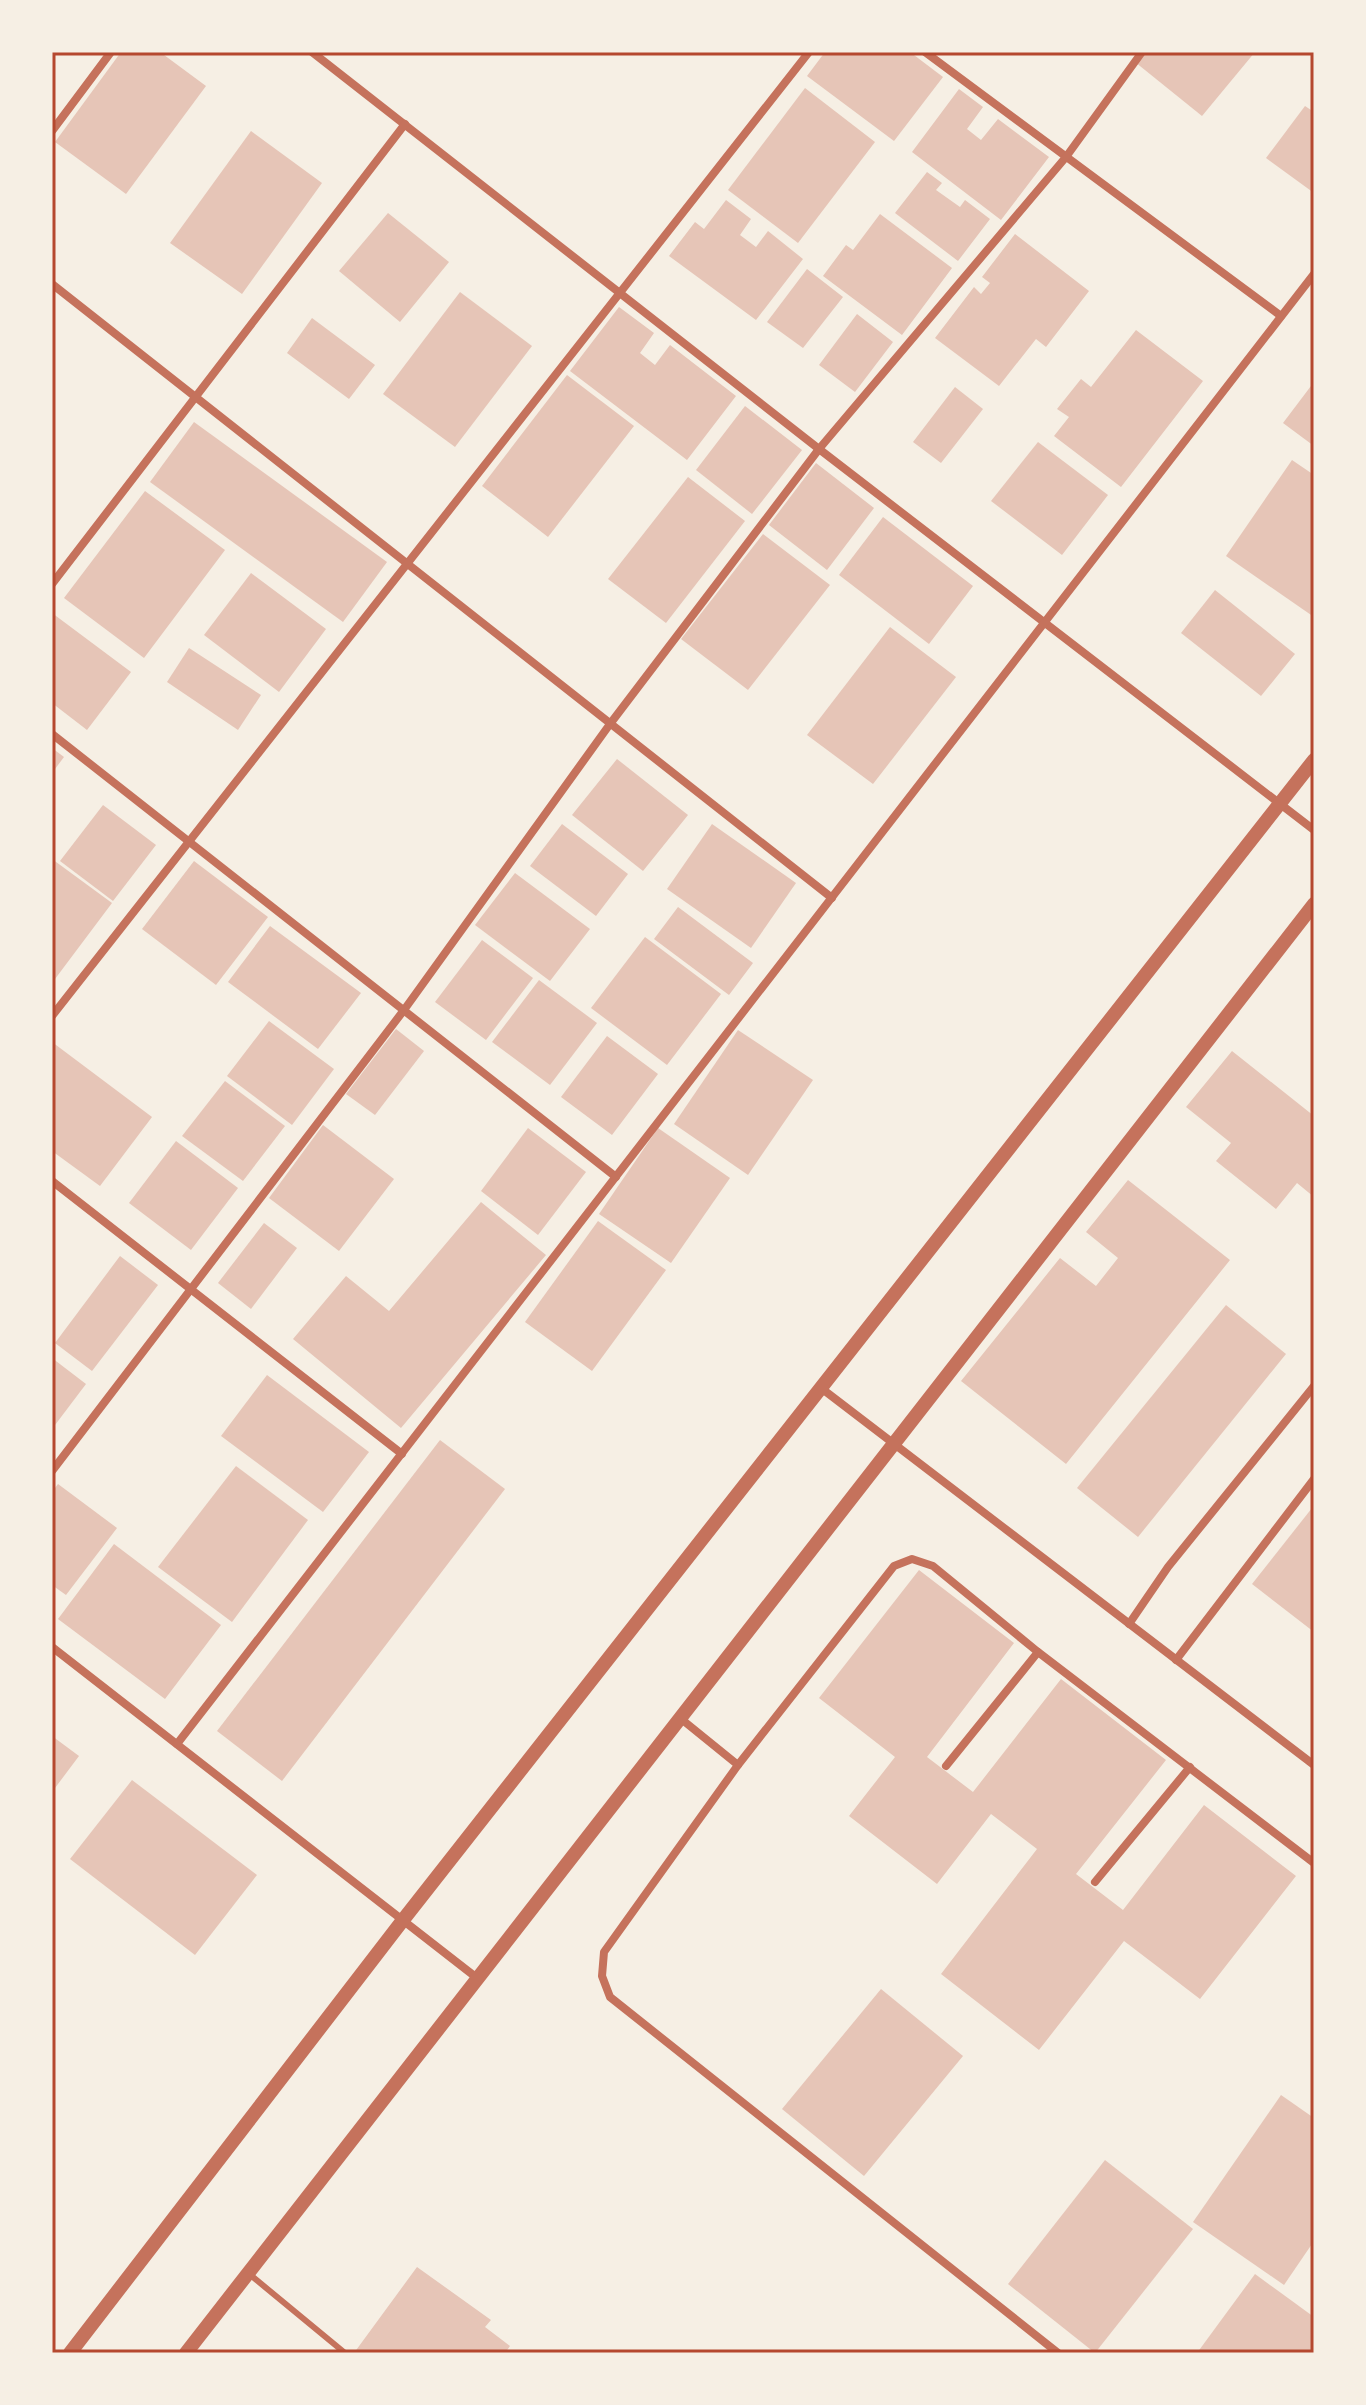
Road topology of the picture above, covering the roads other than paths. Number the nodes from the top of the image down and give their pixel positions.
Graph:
1 (111, 52) edge
2 (312, 52) edge
3 (809, 52) edge
4 (925, 52) edge
5 (1142, 52) edge
6 (405, 124) junction
7 (52, 131) edge
8 (1066, 157) junction
9 (1314, 274) edge
10 (52, 284) edge
11 (621, 292) junction
12 (1281, 316) junction
13 (195, 397) junction
14 (819, 449) junction
15 (407, 564) junction
16 (52, 584) edge
17 (1046, 622) junction
18 (610, 724) junction
19 (52, 734) edge
20 (1314, 760) edge
21 (1279, 804) junction
22 (1314, 830) edge
23 (189, 842) junction
24 (832, 898) junction
25 (1314, 904) edge
26 (404, 1010) junction
27 (52, 1016) edge
28 (616, 1177) junction
29 (52, 1181) edge
30 (191, 1289) junction
31 (1314, 1386) edge
32 (821, 1388) junction
33 (893, 1444) junction
34 (402, 1454) junction
35 (52, 1471) edge
36 (1313, 1481) edge
37 (1129, 1624) junction
38 (52, 1647) edge
39 (1038, 1652) junction
40 (1176, 1660) junction
41 (679, 1718) junction
42 (177, 1744) junction
43 (738, 1765) junction
44 (1314, 1765) edge
45 (946, 1766) dead end
46 (1190, 1767) junction
47 (1314, 1863) edge
48 (1095, 1882) dead end
49 (403, 1920) junction
50 (477, 1978) junction
51 (248, 2273) junction
52 (70, 2353) edge
53 (186, 2353) edge
54 (345, 2353) edge
55 (1058, 2353) edge

1 - 7 street
2 - 6 street
3 - 11 street
4 - 8 street
5 - 8 street
6 - 11 street
6 - 13 street
8 - 12 street
8 - 14 street
9 - 12 street
10 - 13 street
11 - 14 street
11 - 15 street
12 - 17 street
13 - 15 street
13 - 16 street
14 - 17 street
14 - 18 street
15 - 18 street
15 - 23 street
17 - 21 street
17 - 24 street
18 - 24 street
18 - 26 street
19 - 23 street
20 - 21 street
21 - 22 street
21 - 32 street
23 - 26 street
23 - 27 street
24 - 28 street
25 - 33 street
26 - 28 street
26 - 30 street
28 - 34 street
29 - 30 street
30 - 34 street
30 - 35 street
31 - 37 street
32 - 33 street
32 - 49 street
33 - 37 street
33 - 41 street
34 - 42 street
36 - 40 street
37 - 40 street
38 - 42 street
39 - 43 street
39 - 45 street
39 - 46 street
40 - 44 street
41 - 43 street
41 - 50 street
42 - 49 street
43 - 55 street
46 - 47 street
46 - 48 street
49 - 50 street
49 - 52 street
50 - 51 street
51 - 53 street
51 - 54 lane

